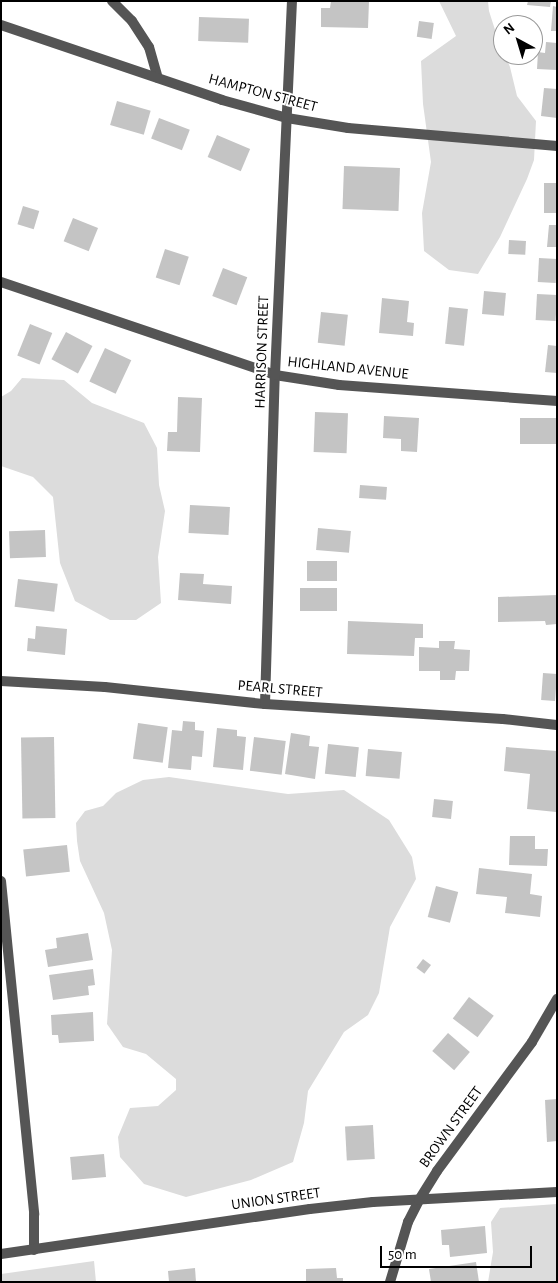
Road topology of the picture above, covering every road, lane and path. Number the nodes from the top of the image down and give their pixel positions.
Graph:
1 (112, 1) edge
2 (292, 1) edge
3 (1, 25) edge
4 (158, 78) junction
5 (287, 118) junction
6 (557, 146) edge
7 (1, 282) edge
8 (275, 375) junction
9 (557, 402) edge
10 (1, 680) edge
11 (265, 704) junction
12 (557, 725) edge
13 (1, 881) edge
14 (557, 999) edge
15 (557, 1192) edge
16 (419, 1200) junction
17 (34, 1250) junction
18 (1, 1254) edge
19 (390, 1282) edge

1 - 4 street
2 - 5 street, HARRISON STREET
3 - 4 street, HAMPTON STREET
4 - 5 street, HAMPTON STREET
5 - 6 street, HAMPTON STREET
5 - 8 street, HARRISON STREET
7 - 8 street, HIGHLAND AVENUE
8 - 9 street, HIGHLAND AVENUE
8 - 11 street, HARRISON STREET
10 - 11 street, PEARL STREET
11 - 12 street, PEARL STREET
13 - 17 street
14 - 16 street, BROWN STREET
15 - 16 street, UNION STREET
16 - 17 street, UNION STREET
16 - 19 street, BROWN STREET
17 - 18 street, UNION STREET

